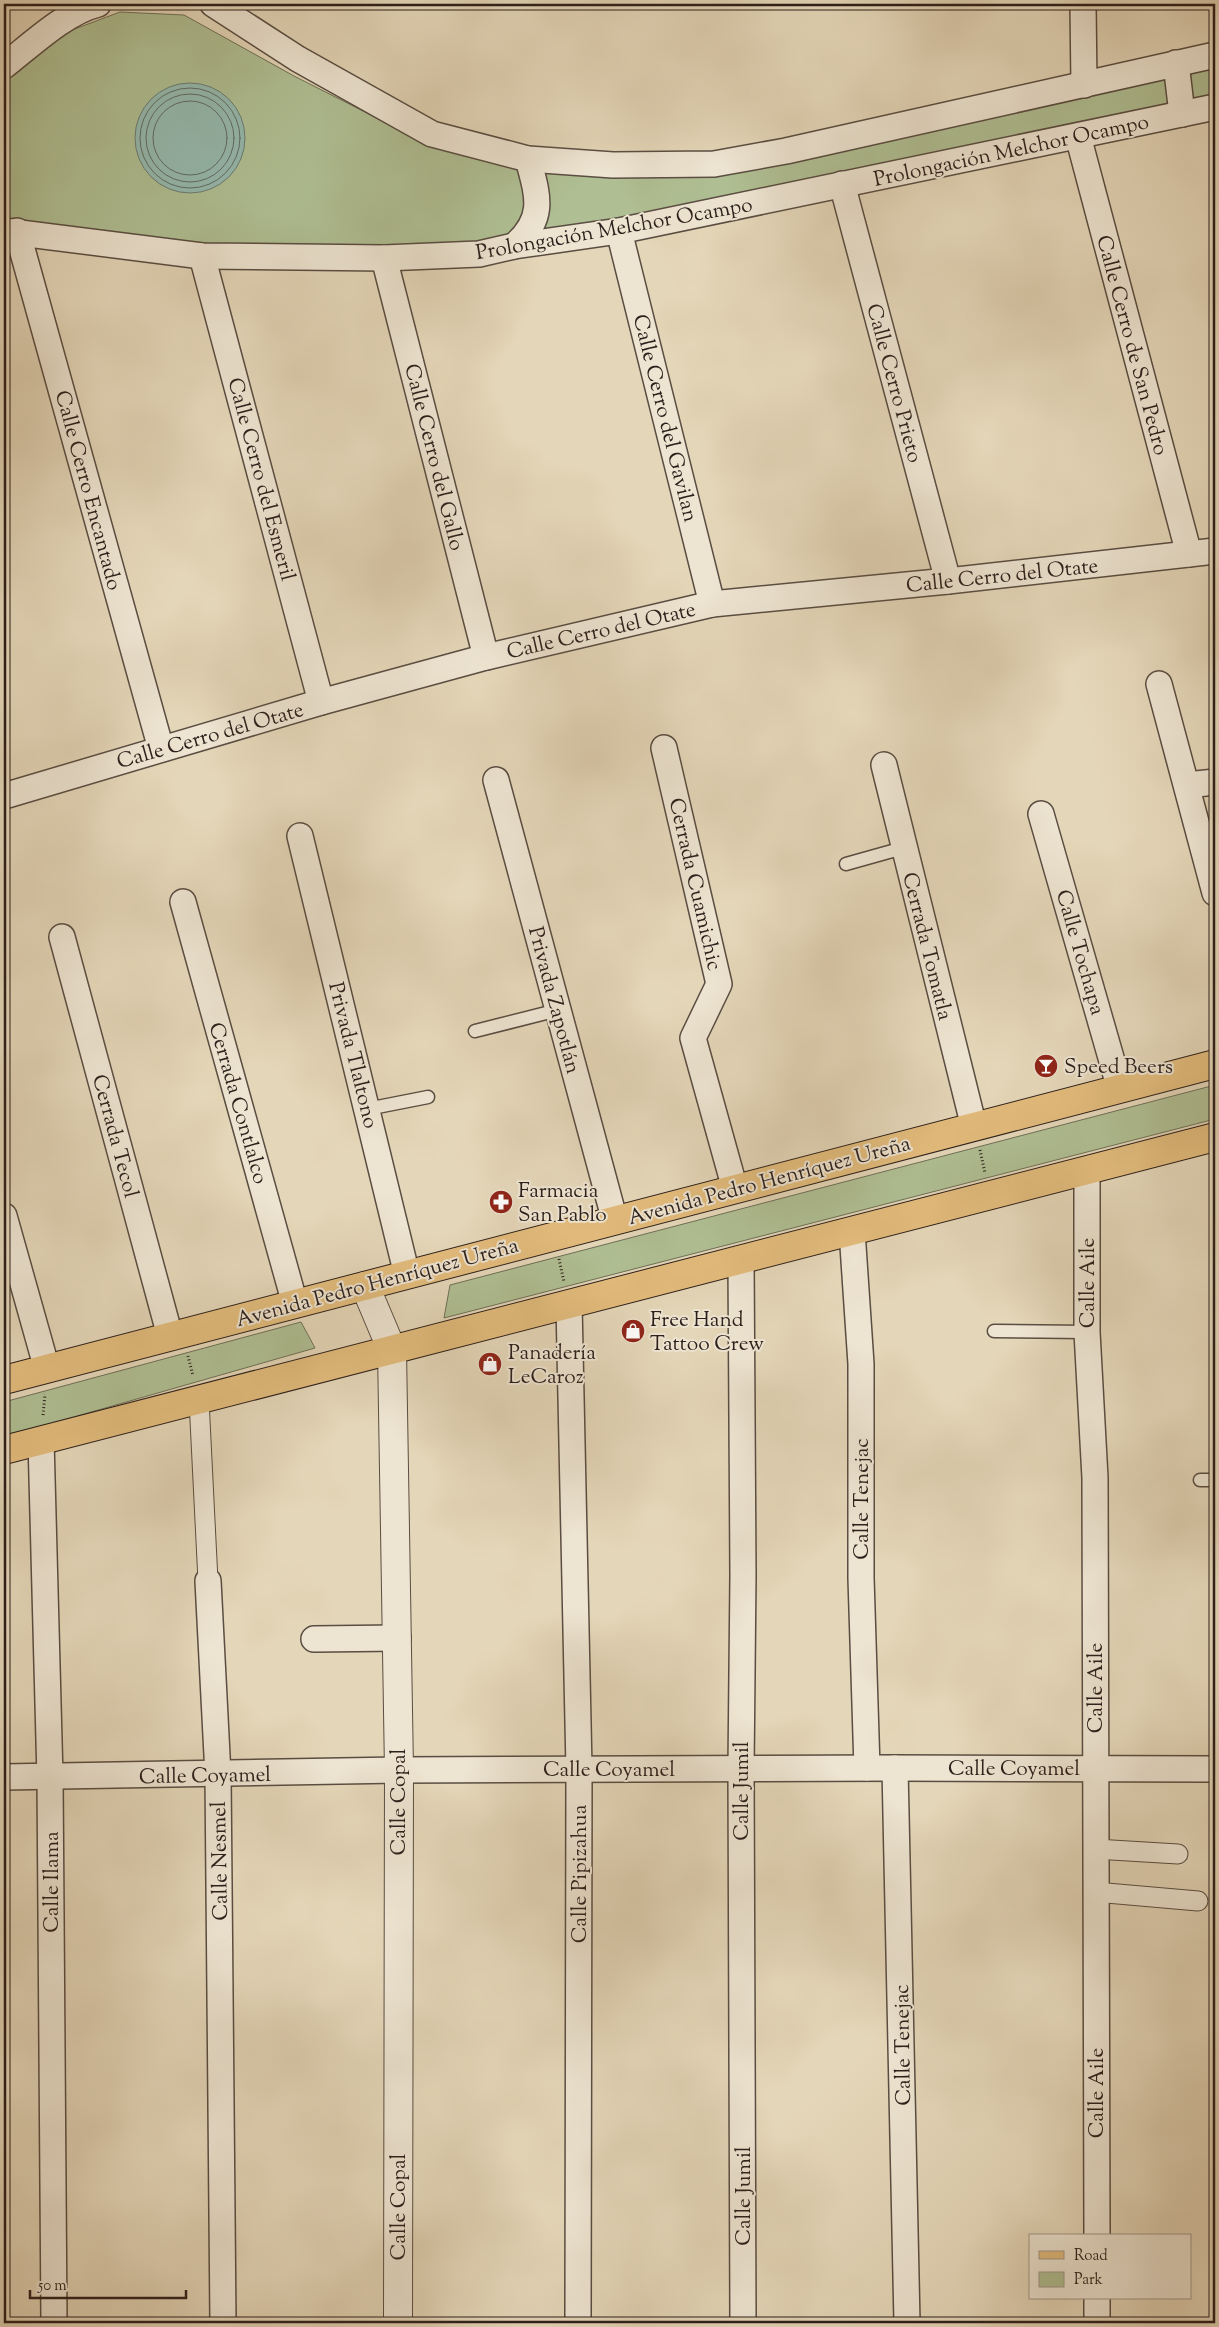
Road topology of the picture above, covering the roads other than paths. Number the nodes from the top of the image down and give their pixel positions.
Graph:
1 (68, 4) edge
2 (98, 4) edge
3 (213, 4) edge
4 (1083, 4) edge
5 (56, 26) junction
6 (1215, 56) edge
7 (1176, 63) junction
8 (4, 66) edge
9 (1084, 85) junction
10 (1215, 107) edge
11 (1182, 114) junction
12 (1078, 136) junction
13 (528, 159) junction
14 (842, 184) junction
15 (11, 231) edge
16 (620, 232) junction
17 (514, 246) junction
18 (202, 256) junction
19 (384, 258) junction
20 (1215, 551) edge
21 (1189, 554) junction
22 (948, 581) junction
23 (712, 604) junction
24 (486, 657) junction
25 (1159, 684) dead end
26 (321, 702) junction
27 (664, 748) dead end
28 (161, 749) junction
29 (884, 765) dead end
30 (496, 780) dead end
31 (1215, 782) edge
32 (1188, 784) junction
33 (4, 796) edge
34 (1041, 814) dead end
35 (300, 836) dead end
36 (903, 848) junction
37 (846, 864) dead end
38 (1215, 893) edge
39 (184, 902) dead end
40 (62, 937) dead end
41 (558, 1010) junction
42 (475, 1031) dead end
43 (1215, 1064) edge
44 (1120, 1089) junction
45 (428, 1097) dead end
46 (367, 1109) junction
47 (974, 1127) junction
48 (1215, 1137) edge
49 (1087, 1170) junction
50 (734, 1189) junction
51 (4, 1216) edge
52 (615, 1220) junction
53 (852, 1231) junction
54 (741, 1260) junction
55 (407, 1275) junction
56 (366, 1286) junction
57 (295, 1304) junction
58 (569, 1304) junction
59 (994, 1331) dead end
60 (1087, 1332) junction
61 (177, 1335) junction
62 (392, 1350) junction
63 (47, 1369) junction
64 (4, 1380) edge
65 (199, 1400) junction
66 (41, 1440) junction
67 (4, 1450) edge
68 (1200, 1480) dead end
69 (1215, 1480) edge
70 (208, 1581) joint
71 (398, 1638) junction
72 (314, 1639) dead end
73 (867, 1768) junction
74 (896, 1768) junction
75 (1095, 1768) junction
76 (579, 1769) junction
77 (740, 1769) junction
78 (1215, 1769) edge
79 (398, 1770) junction
80 (218, 1774) junction
81 (4, 1777) edge
82 (50, 1778) junction
83 (1095, 1849) junction
84 (1178, 1854) dead end
85 (1095, 1892) junction
86 (1198, 1901) dead end
87 (1097, 2234) edge
88 (1097, 2300) edge
89 (54, 2323) edge
90 (223, 2323) edge
91 (398, 2323) edge
92 (578, 2323) edge
93 (743, 2323) edge
94 (907, 2323) edge
95 (1097, 2323) edge

1 - 5 street
2 - 5 street
3 - 13 street
4 - 9 street
5 - 8 street
6 - 7 street
7 - 9 street
7 - 11 street
9 - 13 street
10 - 11 street, Prolongación Melchor Ocampo
11 - 12 street, Prolongación Melchor Ocampo
12 - 14 street, Prolongación Melchor Ocampo
12 - 21 street, Calle Cerro de San Pedro
13 - 17 street
14 - 16 street, Prolongación Melchor Ocampo
14 - 22 street, Calle Cerro Prieto
15 - 18 street, Prolongación Melchor Ocampo
15 - 28 street, Calle Cerro Encantado
16 - 17 street, Prolongación Melchor Ocampo
16 - 23 street, Calle Cerro del Gavilan
17 - 19 street, Prolongación Melchor Ocampo
18 - 19 street, Prolongación Melchor Ocampo
18 - 26 street, Calle Cerro del Esmeril
19 - 24 street, Calle Cerro del Gallo
20 - 21 street, Calle Cerro del Otate
21 - 22 street, Calle Cerro del Otate
22 - 23 street, Calle Cerro del Otate
23 - 24 street, Calle Cerro del Otate
24 - 26 street, Calle Cerro del Otate
25 - 32 street
26 - 28 street, Calle Cerro del Otate
27 - 50 street, Cerrada Cuamichic
28 - 33 street, Calle Cerro del Otate
29 - 36 street, Cerrada Tomatla
30 - 41 street, Privada Zapotlán
31 - 32 street
32 - 38 street
34 - 44 street, Calle Tochapa
35 - 46 street, Privada Tlaltono
36 - 37 lane
36 - 47 street, Cerrada Tomatla
39 - 57 street, Cerrada Contlalco
40 - 61 street, Cerrada Tecol
41 - 42 lane
41 - 52 street, Privada Zapotlán
43 - 44 main road, Avenida Pedro Henríquez Ureña
44 - 47 main road, Avenida Pedro Henríquez Ureña
45 - 46 lane
46 - 55 street, Privada Tlaltono
47 - 50 main road, Avenida Pedro Henríquez Ureña
48 - 49 main road
49 - 53 main road
49 - 60 street, Calle Aile
50 - 52 main road, Avenida Pedro Henríquez Ureña
51 - 63 street
52 - 55 main road, Avenida Pedro Henríquez Ureña
53 - 54 main road
53 - 73 street, Calle Tenejac
54 - 58 main road
54 - 77 street, Calle Jumil
55 - 56 main road, Avenida Pedro Henríquez Ureña
56 - 57 main road, Avenida Pedro Henríquez Ureña
56 - 62 street, Calle Copal
57 - 61 main road, Avenida Pedro Henríquez Ureña
58 - 62 main road
58 - 76 street, Calle Pipizahua
59 - 60 lane
60 - 75 street, Calle Aile
61 - 63 main road, Avenida Pedro Henríquez Ureña
62 - 65 main road
62 - 71 street, Calle Copal
63 - 64 main road, Avenida Pedro Henríquez Ureña
65 - 66 main road
65 - 70 street, Calle Nesmel
66 - 67 main road
66 - 82 street, Calle Ilama
68 - 69 lane
70 - 80 street, Calle Nesmel
71 - 72 street
71 - 79 street, Calle Copal
73 - 74 street, Calle Coyamel
73 - 77 street, Calle Coyamel
74 - 75 street, Calle Coyamel
74 - 94 street, Calle Tenejac
75 - 78 street, Calle Coyamel
75 - 83 street, Calle Aile
76 - 77 street, Calle Coyamel
76 - 79 street, Calle Coyamel
76 - 92 street, Calle Pipizahua
77 - 93 street, Calle Jumil
79 - 80 street, Calle Coyamel
79 - 91 street, Calle Copal
80 - 82 street, Calle Coyamel
80 - 90 street, Calle Nesmel
81 - 82 street, Calle Coyamel
82 - 89 street, Calle Ilama
83 - 84 street
83 - 85 street, Calle Aile
85 - 86 street
85 - 87 street, Calle Aile
88 - 95 street

